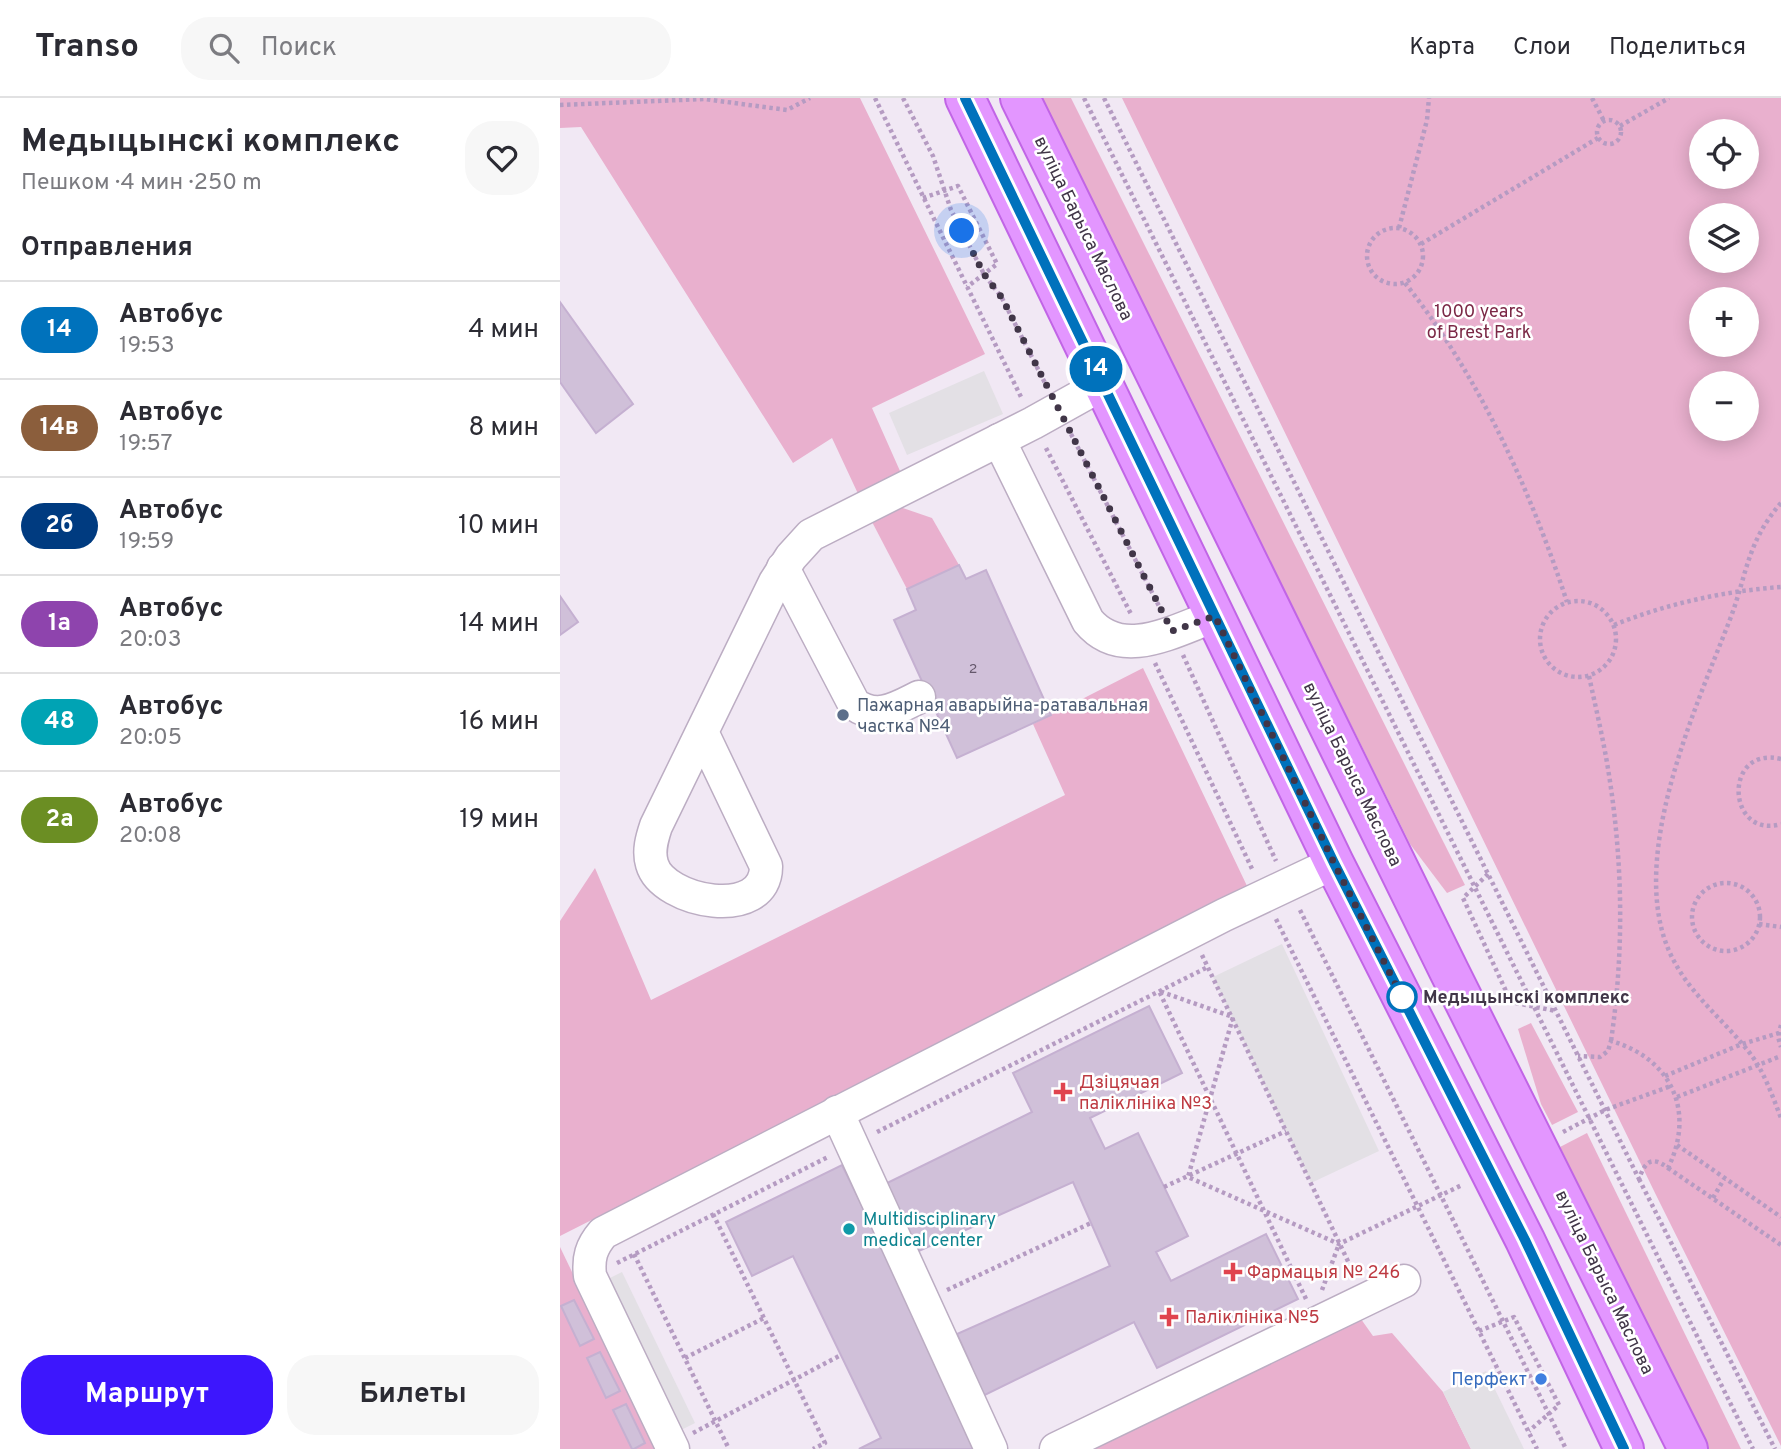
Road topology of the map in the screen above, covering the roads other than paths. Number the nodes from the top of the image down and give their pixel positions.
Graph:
1 (965, 98) edge
2 (1020, 98) edge
3 (1103, 384) junction
4 (999, 440) junction
5 (783, 568) junction
6 (1215, 616) junction
7 (919, 697) dead end
8 (702, 732) junction
9 (1334, 863) junction
10 (1501, 1074) junction
11 (1455, 1103) junction
12 (837, 1112) junction
13 (1574, 1218) junction
14 (1525, 1240) junction
15 (1405, 1281) dead end
16 (672, 1446) edge
17 (991, 1449) edge
18 (1056, 1449) edge
19 (1624, 1449) edge
20 (1688, 1449) edge

1 - 3 main road
2 - 10 main road, вуліца Барыса Маслова
3 - 4 lane
3 - 6 main road
4 - 5 lane
4 - 6 lane
5 - 7 lane
5 - 8 lane
6 - 9 main road
8 - 8 lane
9 - 11 main road
9 - 12 lane
10 - 11 main road
10 - 13 main road, вуліца Барыса Маслова
11 - 14 main road
12 - 16 lane
12 - 17 lane
13 - 14 main road
13 - 20 main road, вуліца Барыса Маслова
14 - 19 main road
15 - 18 lane

